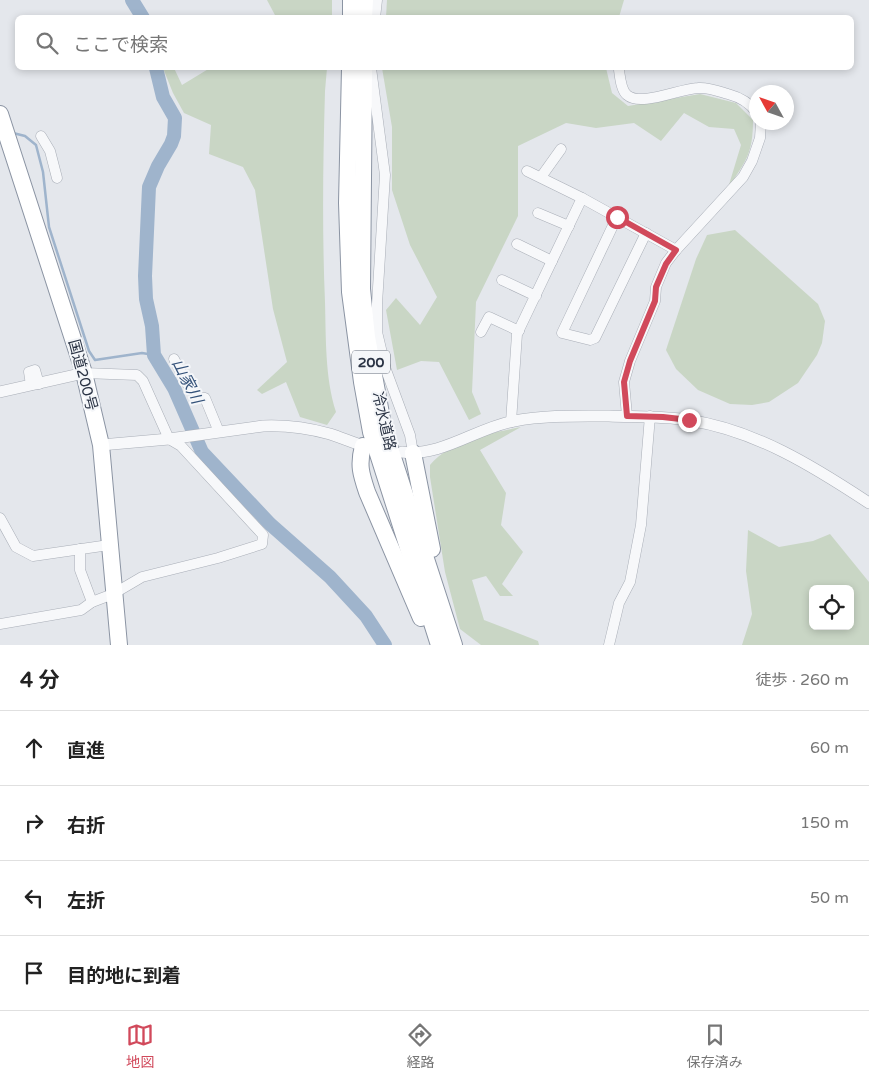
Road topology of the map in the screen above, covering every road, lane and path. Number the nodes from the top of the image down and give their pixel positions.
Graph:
1 (351, 0) edge
2 (365, 0) edge
3 (376, 0) edge
4 (351, 15) edge
5 (364, 15) edge
6 (375, 15) edge
7 (350, 70) edge
8 (364, 70) edge
9 (371, 70) edge
10 (619, 70) edge
11 (749, 103) edge
12 (0, 114) edge
13 (761, 130) edge
14 (41, 136) dead end
15 (561, 149) dead end
16 (527, 170) dead end
17 (541, 177) junction
18 (57, 178) dead end
19 (582, 198) junction
20 (538, 213) dead end
21 (617, 217) junction
22 (569, 226) junction
23 (646, 233) junction
24 (516, 244) dead end
25 (676, 250) junction
26 (552, 261) junction
27 (502, 280) dead end
28 (536, 296) junction
29 (519, 331) junction
30 (482, 332) dead end
31 (174, 359) dead end
32 (84, 373) junction
33 (0, 392) edge
34 (627, 416) junction
35 (650, 416) junction
36 (511, 422) junction
37 (219, 432) junction
38 (175, 438) junction
39 (101, 445) junction
40 (366, 446) joint
41 (407, 452) junction
42 (869, 503) edge
43 (0, 518) edge
44 (109, 545) junction
45 (80, 549) junction
46 (114, 594) junction
47 (92, 602) junction
48 (0, 624) edge
49 (119, 645) edge
50 (433, 645) edge
51 (439, 645) edge
52 (455, 645) edge
53 (608, 645) edge

1 - 4 highway
2 - 5 highway
3 - 6 street
7 - 51 highway, 冷水道路 / 200
8 - 52 highway, 冷水道路 / 200
9 - 41 street
10 - 11 street
12 - 32 highway, 国道200号
13 - 25 street
14 - 18 street
15 - 17 street
16 - 17 street
17 - 19 street
19 - 21 street
19 - 22 street
20 - 22 street
21 - 23 street
21 - 23 street
22 - 26 street
23 - 25 street
24 - 26 street
25 - 34 street
26 - 28 street
27 - 28 street
28 - 29 street
29 - 30 street
29 - 36 street
31 - 37 street
32 - 33 street
32 - 38 street
32 - 39 highway, 国道200号
34 - 35 street
34 - 36 street
35 - 42 street
35 - 53 street
36 - 41 street
37 - 38 street
37 - 40 street
38 - 39 street
38 - 46 street
39 - 44 highway, 国道200号
40 - 50 highway
41 - 52 highway
43 - 45 street
44 - 45 street
44 - 46 highway, 国道200号
45 - 47 street
46 - 47 street
46 - 49 highway, 国道200号
47 - 48 street

